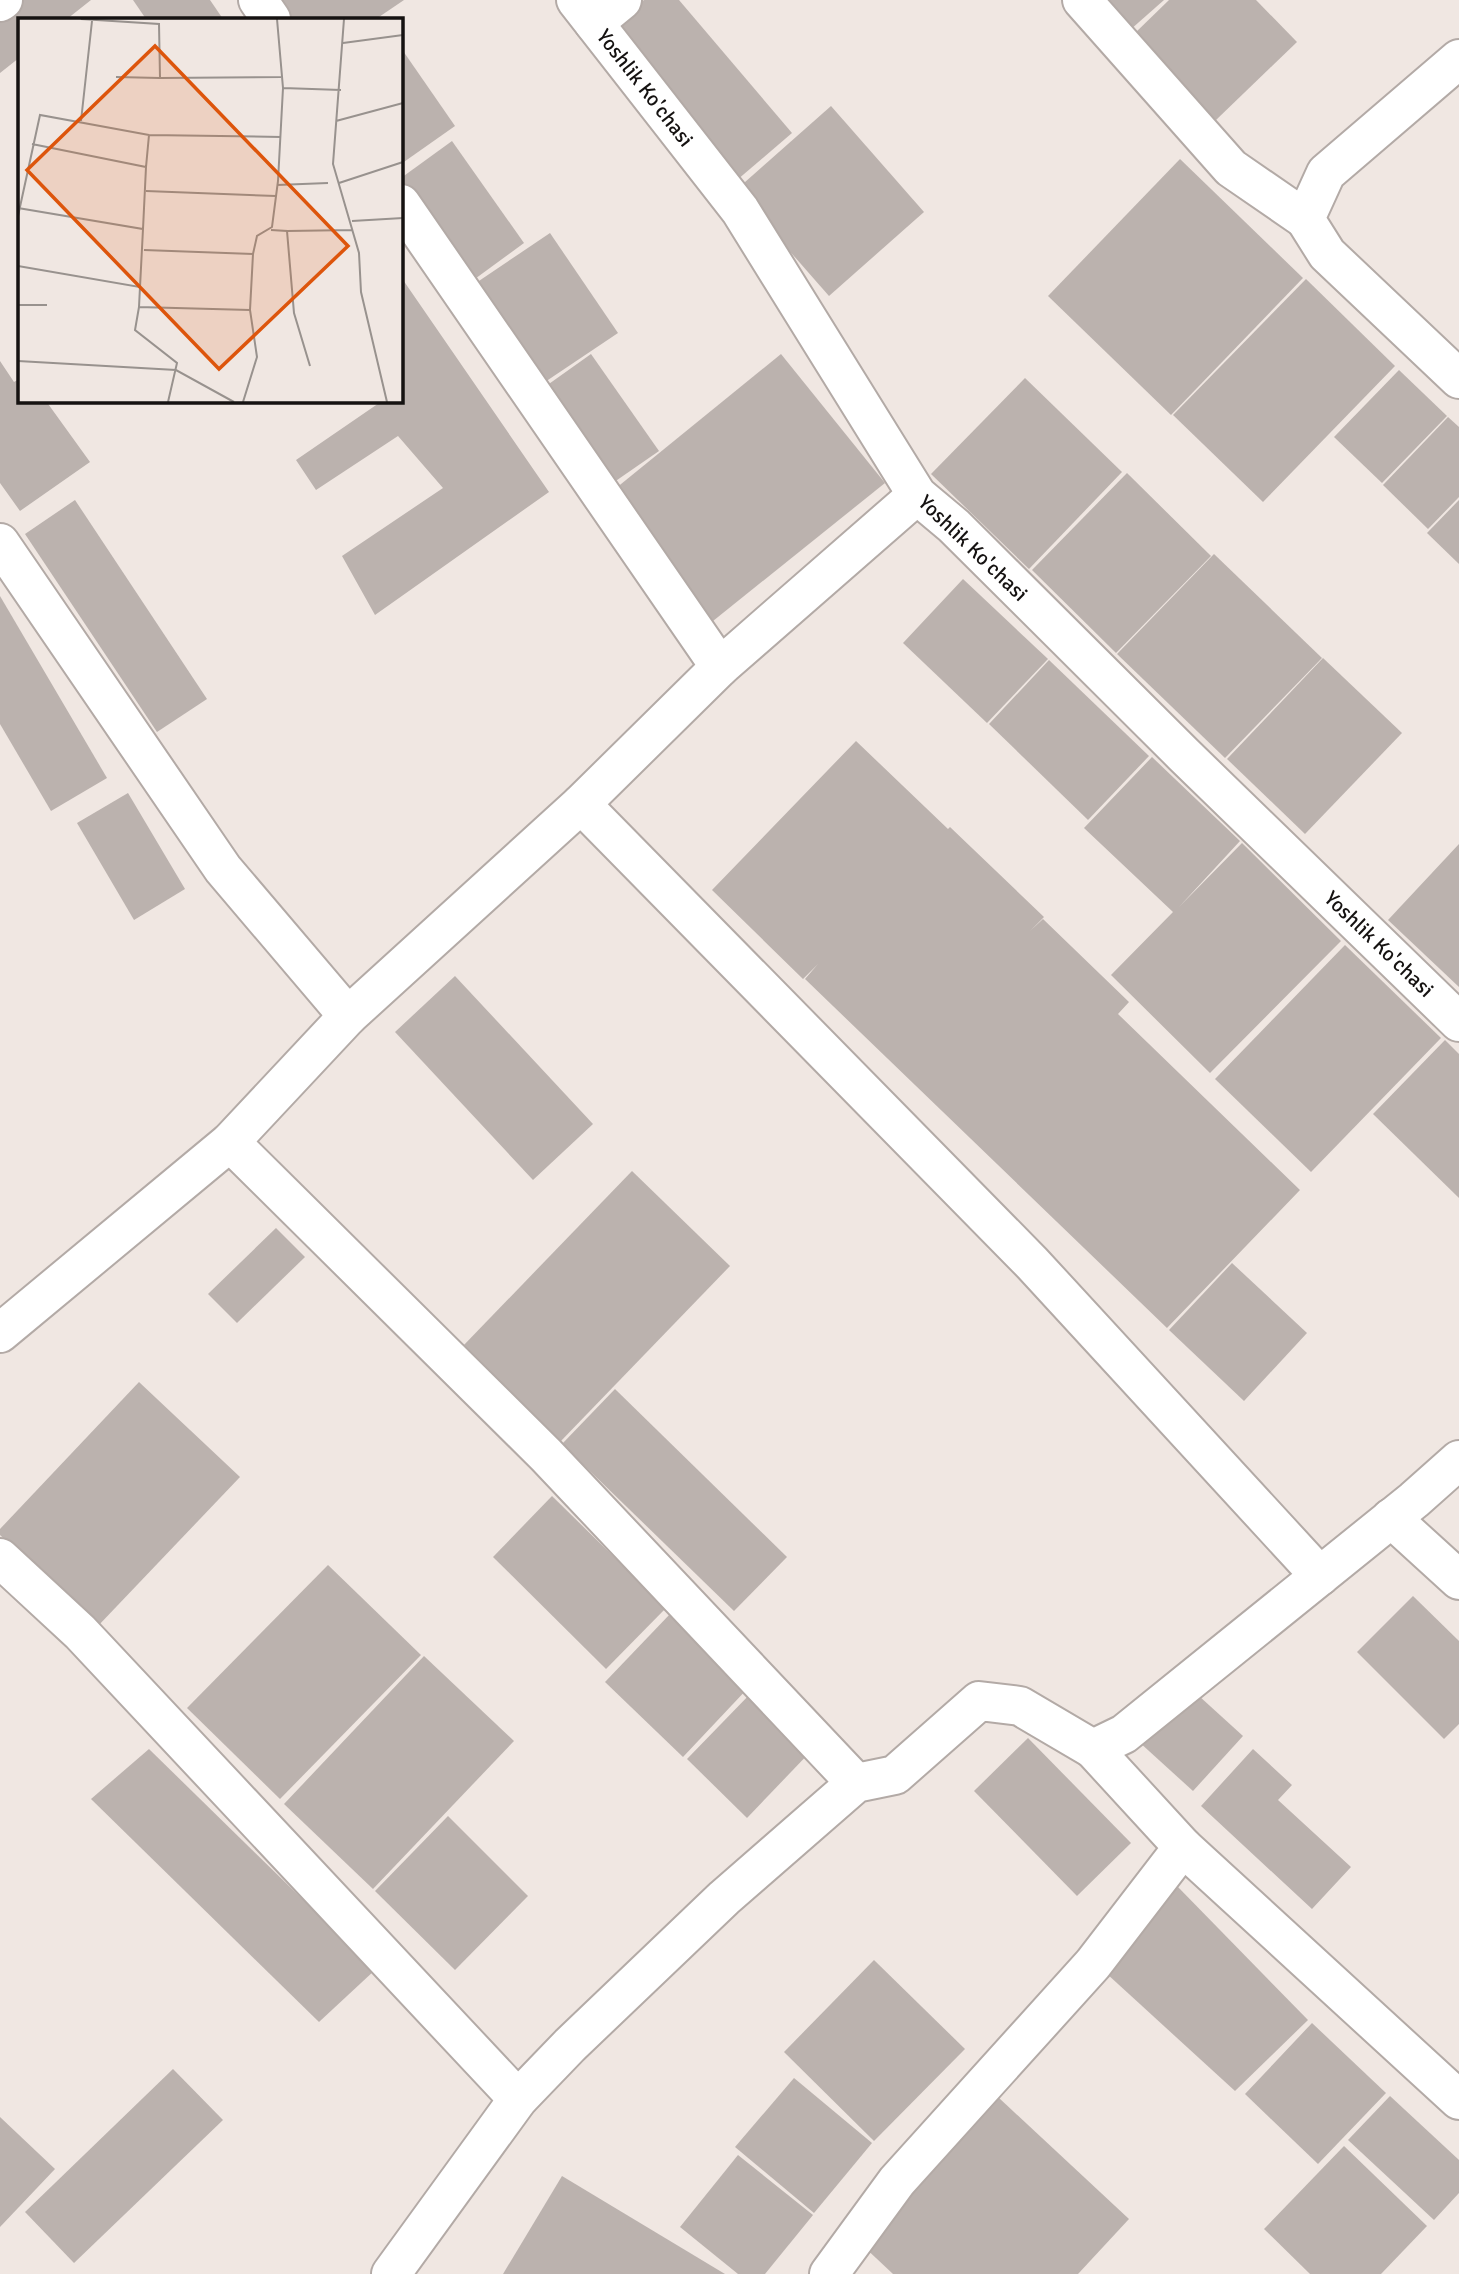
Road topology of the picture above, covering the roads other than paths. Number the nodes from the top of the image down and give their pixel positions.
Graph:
1 (258, 0) edge
2 (1082, 0) edge
3 (598, 8) edge
4 (270, 18) edge
5 (1459, 60) edge
6 (402, 205) edge
7 (1305, 219) junction
8 (1459, 379) edge
9 (916, 495) junction
10 (0, 542) edge
11 (720, 667) junction
12 (581, 804) junction
13 (348, 1016) junction
14 (1459, 1022) edge
15 (230, 1142) junction
16 (0, 1333) edge
17 (1459, 1460) edge
18 (1391, 1518) junction
19 (0, 1558) edge
20 (1320, 1576) junction
21 (1459, 1580) edge
22 (1093, 1749) junction
23 (856, 1783) junction
24 (1184, 1847) junction
25 (519, 2099) junction
26 (1459, 2100) edge
27 (391, 2274) edge
28 (829, 2274) edge

1 - 4 street
2 - 7 street
3 - 9 street, Yoshlik Ko'chasi
5 - 7 street
6 - 11 street
7 - 8 street
9 - 11 street
9 - 14 street, Yoshlik Ko'chasi
10 - 13 street
11 - 12 street
12 - 13 street
12 - 20 street
13 - 15 street
15 - 16 street
15 - 23 street
17 - 18 street
18 - 20 street
18 - 21 street
19 - 25 street
20 - 22 street
22 - 23 street
22 - 24 street
23 - 25 street
24 - 26 street
24 - 28 street
25 - 27 street

